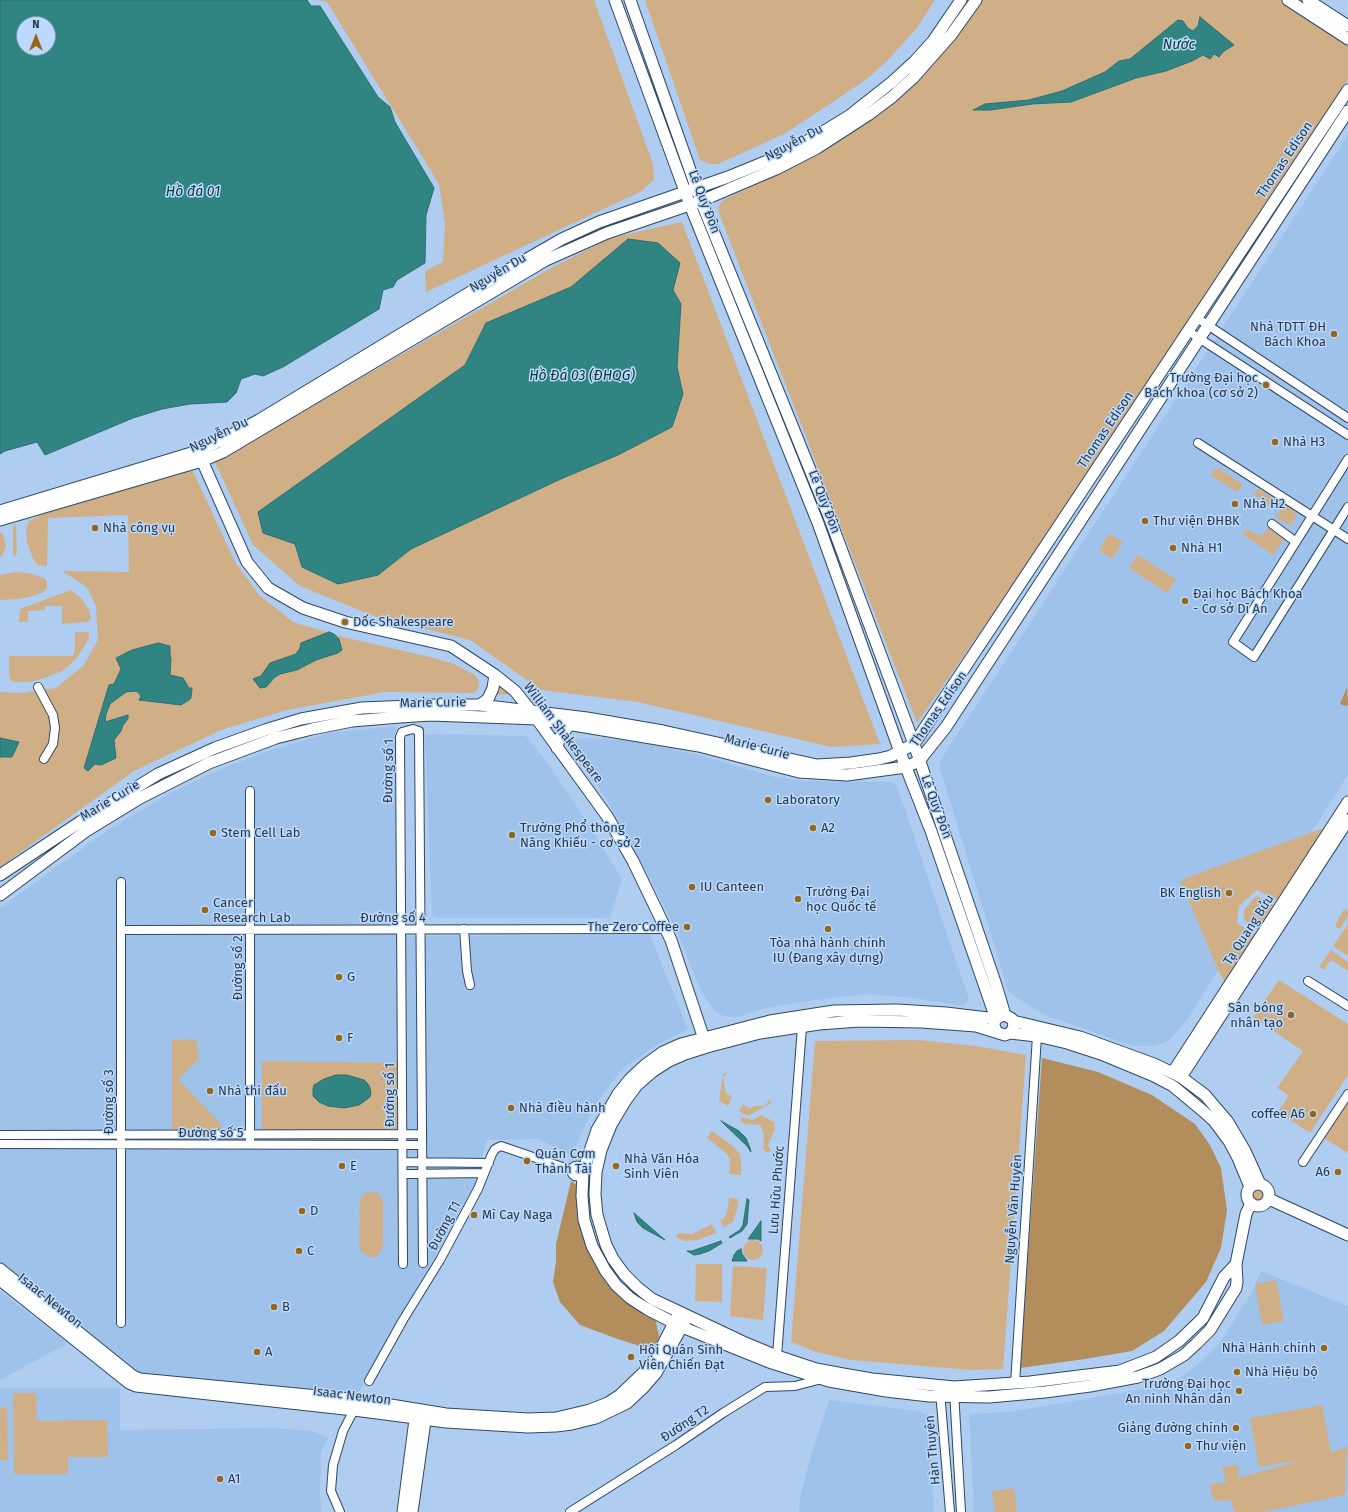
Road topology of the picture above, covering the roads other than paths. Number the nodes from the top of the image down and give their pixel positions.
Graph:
1 (615, 0) edge
2 (630, 0) edge
3 (961, 0) edge
4 (976, 0) edge
5 (1288, 0) edge
6 (1308, 0) edge
7 (1348, 26) edge
8 (1348, 39) edge
9 (1348, 90) edge
10 (1348, 111) edge
11 (696, 189) junction
12 (685, 193) junction
13 (701, 201) junction
14 (690, 205) junction
15 (1197, 318) junction
16 (1208, 325) junction
17 (1188, 331) junction
18 (1200, 338) junction
19 (1279, 373) junction
20 (773, 380) junction
21 (1272, 385) junction
22 (762, 386) junction
23 (1348, 418) edge
24 (1348, 435) edge
25 (1198, 443) dead end
26 (200, 456) junction
27 (805, 456) junction
28 (1348, 460) edge
29 (793, 462) junction
30 (1348, 507) edge
31 (0, 511) edge
32 (1312, 516) junction
33 (830, 519) junction
34 (0, 520) edge
35 (818, 523) junction
36 (1272, 524) dead end
37 (1333, 530) junction
38 (1348, 539) edge
39 (1296, 542) junction
40 (976, 650) junction
41 (991, 658) junction
42 (495, 675) junction
43 (38, 687) dead end
44 (480, 705) junction
45 (534, 715) junction
46 (570, 725) junction
47 (914, 744) junction
48 (557, 748) junction
49 (900, 752) junction
50 (44, 759) dead end
51 (919, 761) junction
52 (906, 767) junction
53 (250, 791) dead end
54 (138, 793) junction
55 (1348, 802) edge
56 (1348, 820) edge
57 (942, 827) junction
58 (930, 831) junction
59 (0, 875) edge
60 (121, 882) dead end
61 (0, 895) edge
62 (1277, 920) junction
63 (666, 929) junction
64 (121, 930) junction
65 (250, 930) junction
66 (401, 930) junction
67 (420, 930) junction
68 (464, 930) junction
69 (1308, 980) dead end
70 (470, 986) dead end
71 (1348, 1006) edge
72 (1004, 1018) junction
73 (802, 1027) junction
74 (996, 1031) junction
75 (1010, 1033) junction
76 (1037, 1036) junction
77 (705, 1042) junction
78 (1177, 1074) junction
79 (1348, 1094) edge
80 (403, 1134) junction
81 (422, 1134) junction
82 (0, 1135) edge
83 (121, 1135) junction
84 (250, 1135) junction
85 (0, 1144) edge
86 (121, 1145) junction
87 (250, 1145) junction
88 (403, 1145) junction
89 (422, 1145) junction
90 (403, 1162) junction
91 (1303, 1162) dead end
92 (422, 1163) junction
93 (488, 1163) junction
94 (582, 1172) junction
95 (596, 1172) junction
96 (484, 1173) junction
97 (403, 1174) junction
98 (422, 1174) junction
99 (1255, 1185) junction
100 (1269, 1199) junction
101 (1251, 1203) junction
102 (1348, 1235) edge
103 (423, 1263) dead end
104 (403, 1264) dead end
105 (1236, 1264) junction
106 (0, 1269) edge
107 (0, 1280) edge
108 (684, 1314) junction
109 (121, 1323) dead end
110 (678, 1325) junction
111 (777, 1356) junction
112 (823, 1375) junction
113 (369, 1381) dead end
114 (1015, 1384) junction
115 (940, 1391) junction
116 (954, 1392) junction
117 (360, 1400) junction
118 (354, 1410) junction
119 (421, 1414) junction
120 (340, 1512) edge
121 (403, 1512) edge
122 (412, 1512) edge
123 (570, 1512) edge
124 (950, 1512) edge
125 (961, 1512) edge

1 - 12 street, Lê Quý Đôn
2 - 11 street, Lê Quý Đôn
3 - 11 street, Nguyễn Du
4 - 13 street, Nguyễn Du
5 - 8 street
6 - 7 street
9 - 15 street, Thomas Edison
10 - 16 street, Thomas Edison
11 - 12 street, Nguyễn Du
11 - 13 street, Lê Quý Đôn
12 - 14 street, Lê Quý Đôn
12 - 26 street, Nguyễn Du
13 - 14 street, Nguyễn Du
13 - 20 street, Lê Quý Đôn
14 - 22 street, Lê Quý Đôn
14 - 26 street, Nguyễn Du
15 - 16 street
15 - 17 street, Thomas Edison
16 - 18 street, Thomas Edison
16 - 19 street
17 - 18 street
17 - 40 street, Thomas Edison
18 - 21 street
18 - 41 street, Thomas Edison
19 - 21 street
19 - 23 street
20 - 22 street
20 - 27 street, Lê Quý Đôn
21 - 24 street
22 - 29 street, Lê Quý Đôn
25 - 32 street
26 - 31 street, Nguyễn Du
26 - 34 street, Nguyễn Du
26 - 42 street, William Shakespeare
27 - 29 street
27 - 33 street, Lê Quý Đôn
28 - 32 street
29 - 35 street, Lê Quý Đôn
30 - 37 street
32 - 37 street
32 - 39 street
33 - 35 street
33 - 47 street, Lê Quý Đôn
35 - 49 street, Lê Quý Đôn
36 - 39 street
37 - 38 street
37 - 39 street
40 - 41 street
40 - 47 street, Thomas Edison
41 - 51 street, Thomas Edison
42 - 44 street
42 - 45 street, William Shakespeare
43 - 50 street
44 - 45 street, Marie Curie
44 - 54 street, Marie Curie
45 - 46 street, Marie Curie
45 - 48 street, William Shakespeare
45 - 49 street, Marie Curie
45 - 54 street, Marie Curie
46 - 48 street
46 - 52 street, Marie Curie
47 - 49 street, Marie Curie
47 - 51 street, Lê Quý Đôn
48 - 63 street, William Shakespeare
49 - 52 street, Lê Quý Đôn
51 - 52 street, Marie Curie
51 - 57 street, Lê Quý Đôn
52 - 58 street, Lê Quý Đôn
53 - 65 street, Đường số 2
54 - 59 street, Marie Curie
54 - 61 street, Marie Curie
55 - 62 street, Tạ Quang Bửu
56 - 62 street, Tạ Quang Bửu
57 - 58 street
57 - 72 street, Lê Quý Đôn
58 - 72 street, Lê Quý Đôn
60 - 64 street, Đường số 3
62 - 78 street, Tạ Quang Bửu
63 - 68 street, Đường số 4
63 - 77 street, William Shakespeare
64 - 65 street, Đường số 4
64 - 83 street, Đường số 3
65 - 66 street, Đường số 4
65 - 84 street, Đường số 2
66 - 67 street, Đường số 4
66 - 67 street, Đường số 1
66 - 80 street, Đường số 1
67 - 68 street, Đường số 4
67 - 81 street, Đường số 1
68 - 70 street
69 - 71 street
72 - 74 street
72 - 75 street
72 - 77 street
72 - 78 street
73 - 74 street
73 - 77 street
73 - 111 street, Lưu Hữu Phước
74 - 75 street
75 - 76 street
76 - 99 street
76 - 114 street, Nguyễn Văn Huyên
77 - 94 street
77 - 95 street
78 - 99 street
79 - 91 street
80 - 81 street, Đường số 5
80 - 84 street, Đường số 5
80 - 88 street, Đường số 1
81 - 89 street, Đường số 1
82 - 83 street, Đường số 5
83 - 84 street, Đường số 5
83 - 86 street, Đường số 3
84 - 87 street, Đường số 2
85 - 86 street, Đường số 5
86 - 87 street, Đường số 5
86 - 109 street, Đường số 3
87 - 88 street, Đường số 5
88 - 89 street, Đường số 5
88 - 90 street, Đường số 1
89 - 92 street, Đường số 1
90 - 92 street
90 - 97 street, Đường số 1
92 - 93 street
92 - 98 street, Đường số 1
93 - 94 street, Đường T1
93 - 96 street, Đường T1
94 - 95 street
94 - 110 street
95 - 108 street
96 - 98 street
96 - 113 street, Đường T1
97 - 98 street
97 - 104 street, Đường số 1
98 - 103 street, Đường số 1
99 - 100 street
99 - 101 street
100 - 101 street
100 - 102 street
101 - 105 street
105 - 114 street
105 - 116 street
106 - 117 street, Isaac Newton
107 - 118 street, Isaac Newton
108 - 110 street, Isaac Newton
108 - 111 street
110 - 112 street
110 - 119 street, Isaac Newton
111 - 112 street
112 - 115 street
112 - 123 street, Đường T2
114 - 116 street
115 - 116 street
115 - 124 street, Hàn Thuyên
116 - 125 street, Hàn Thuyên
117 - 118 street
117 - 119 street, Isaac Newton
118 - 119 street, Isaac Newton
118 - 120 street
119 - 121 street
119 - 122 street

